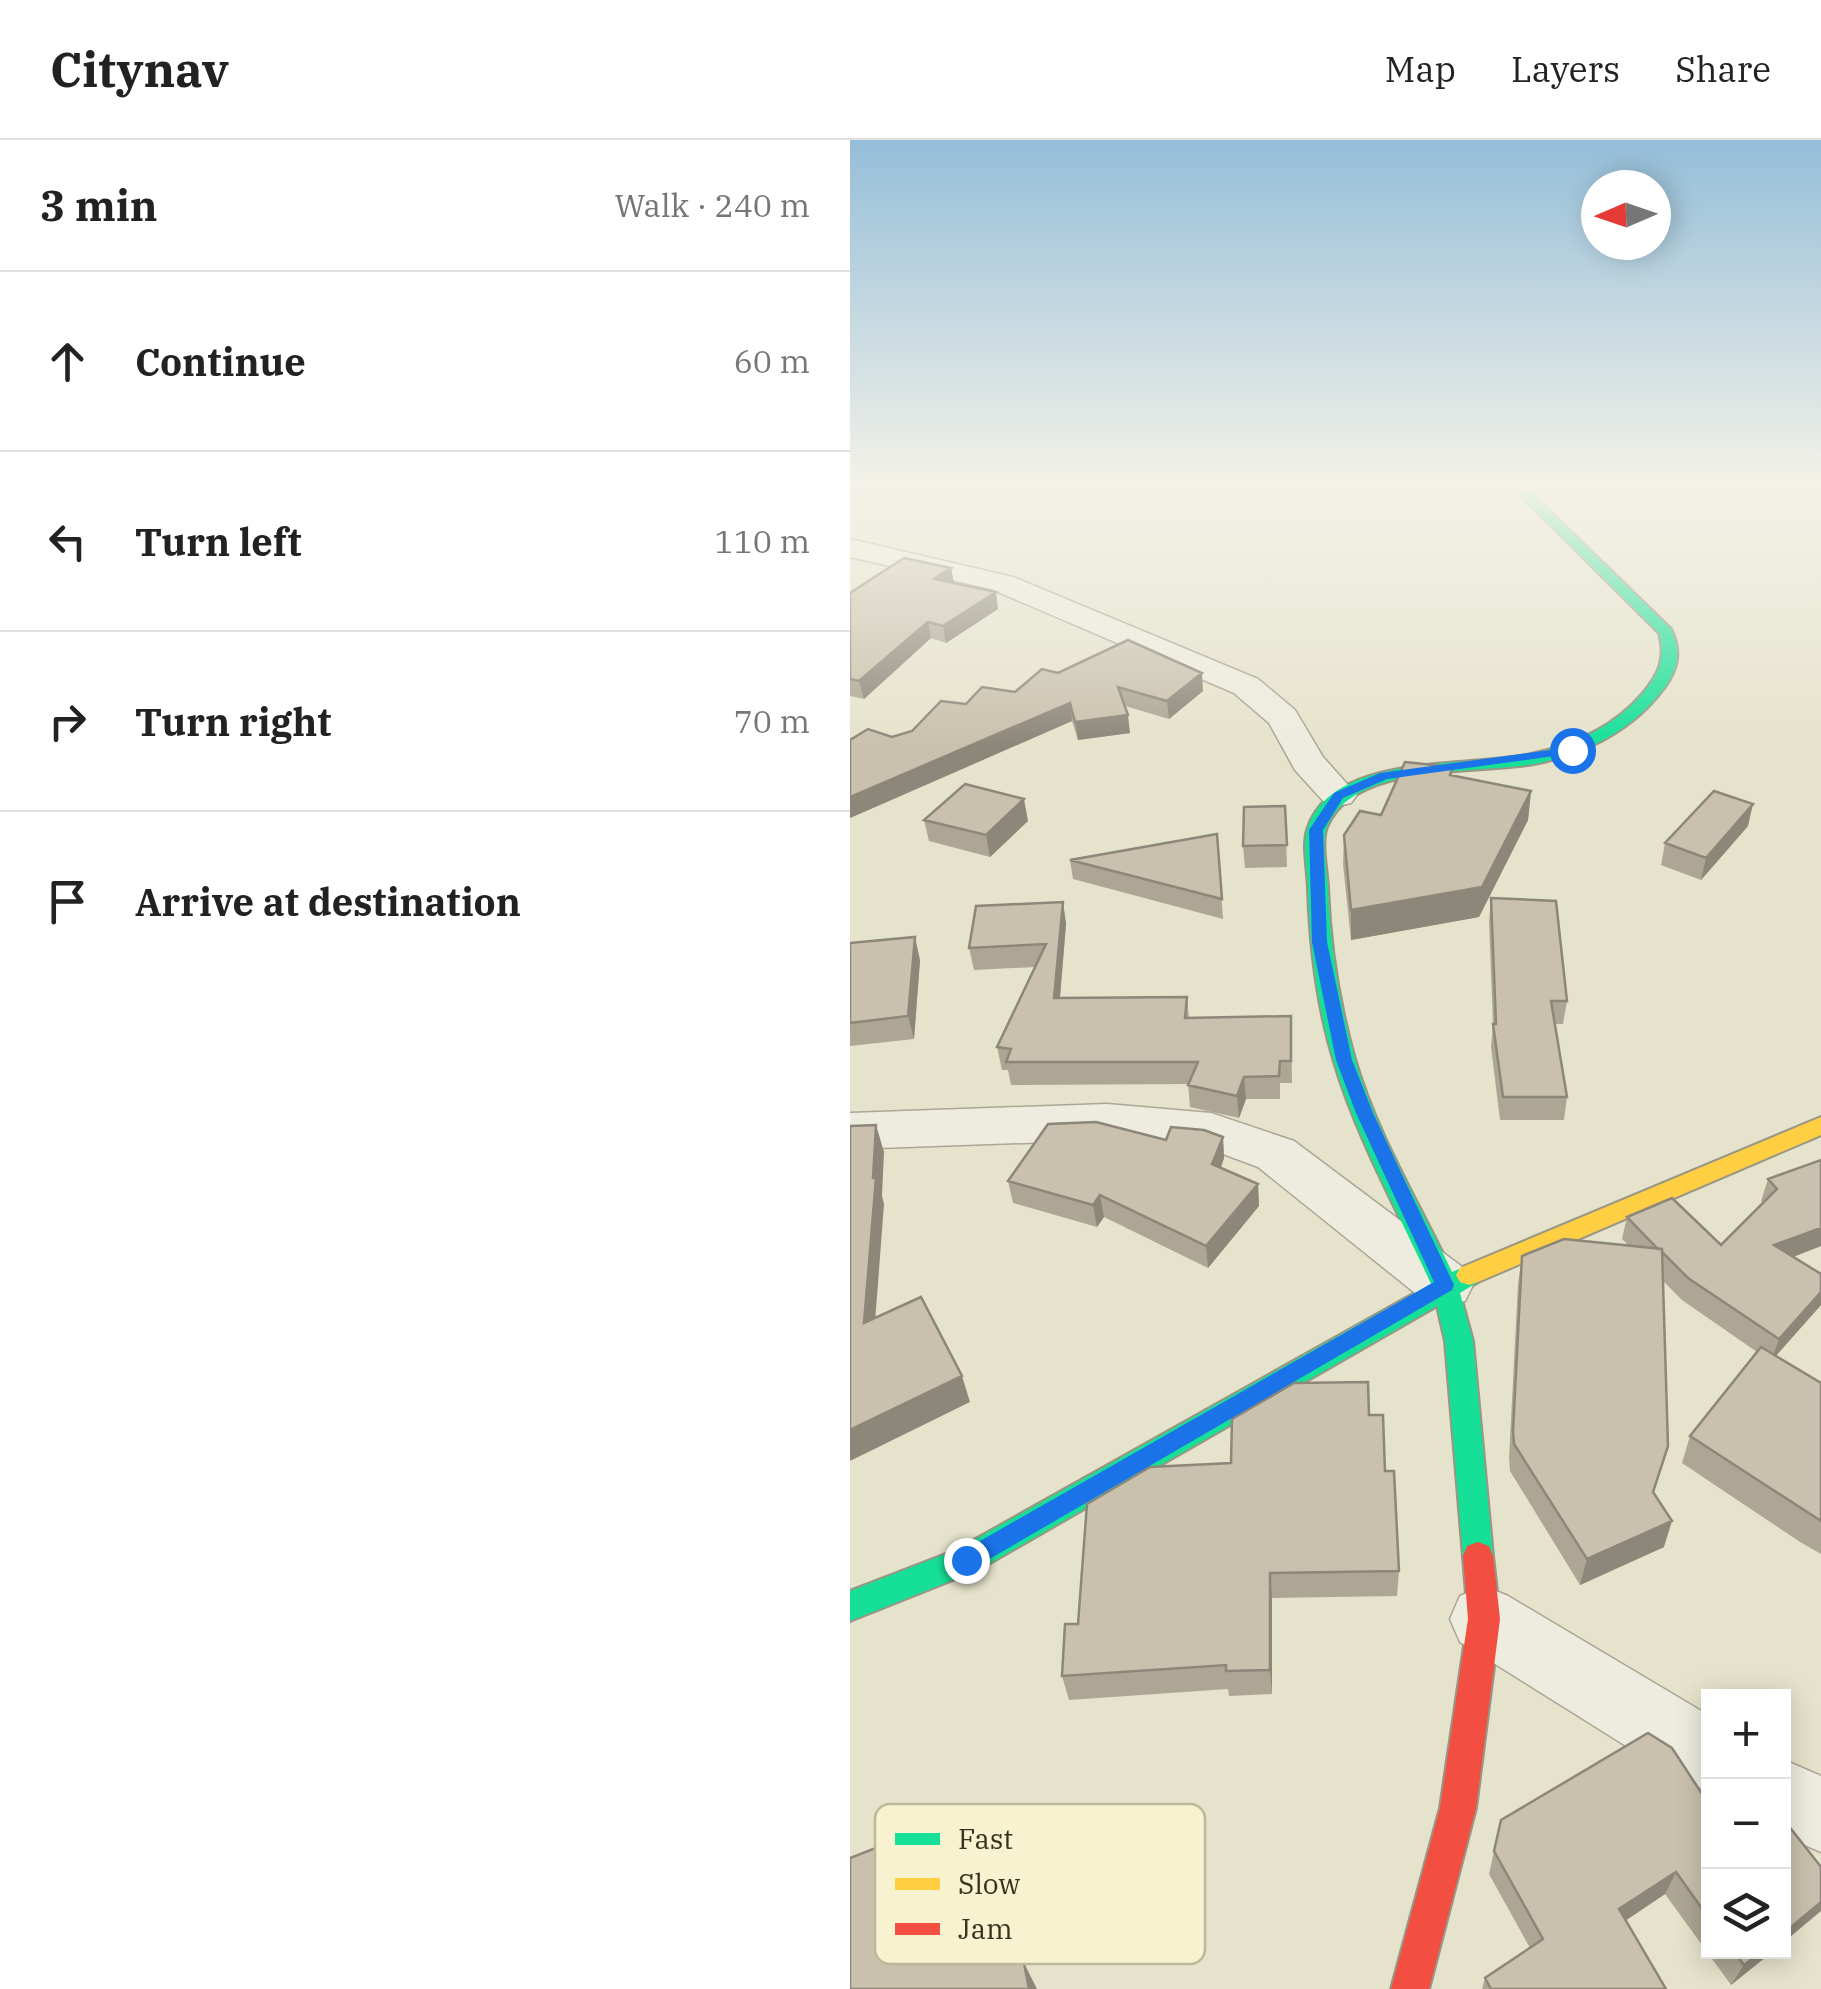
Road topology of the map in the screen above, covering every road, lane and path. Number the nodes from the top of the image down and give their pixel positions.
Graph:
1 (969, 574) edge
2 (1607, 574) edge
3 (1338, 795) junction
4 (1821, 1126) edge
5 (850, 1131) edge
6 (1445, 1285) junction
7 (850, 1606) edge
8 (1484, 1618) junction
9 (1701, 1752) edge
10 (1791, 1800) edge
11 (1821, 1815) edge
12 (1410, 1989) edge

1 - 3 street
2 - 3 street
3 - 6 street
4 - 6 street
5 - 6 street
6 - 7 street
6 - 8 street
8 - 9 street
8 - 12 street
10 - 11 street

